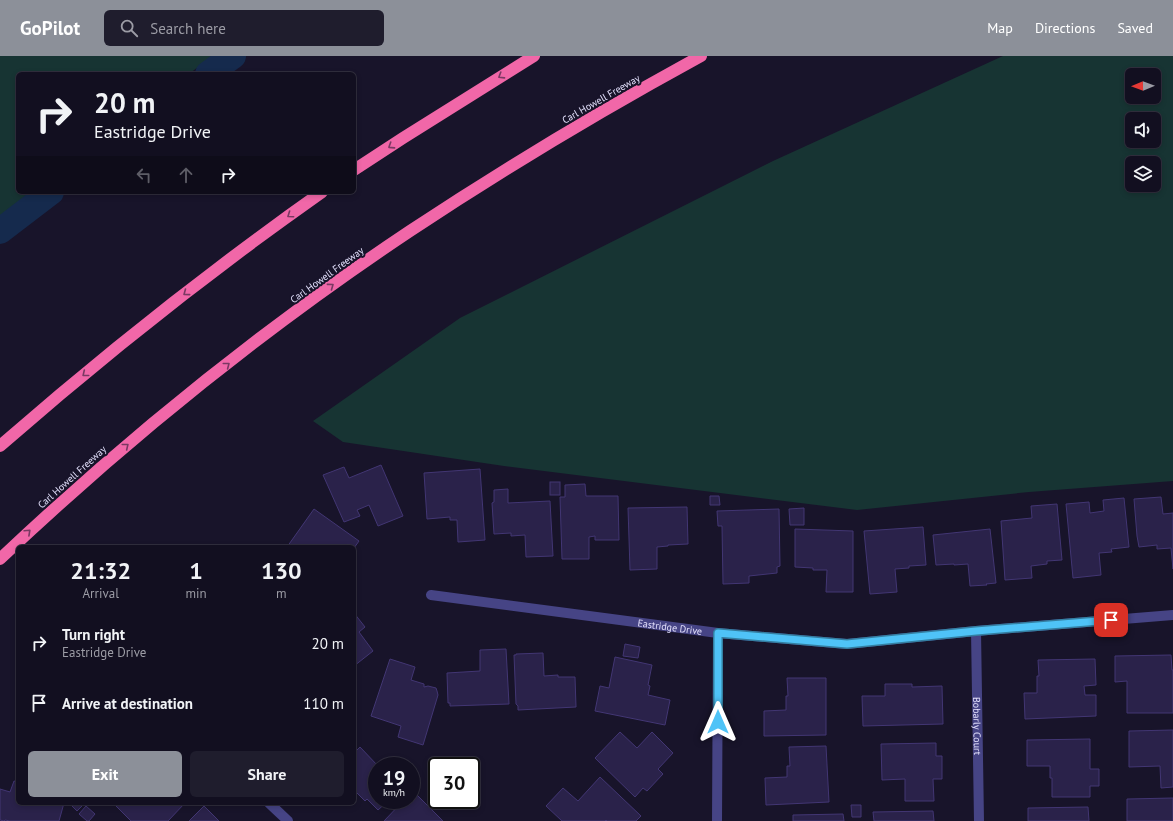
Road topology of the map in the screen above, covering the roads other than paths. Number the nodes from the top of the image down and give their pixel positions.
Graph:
1 (534, 56) edge
2 (701, 56) edge
3 (356, 169) edge
4 (319, 194) edge
5 (0, 446) edge
6 (0, 559) edge
7 (431, 594) dead end
8 (1173, 615) edge
9 (976, 631) junction
10 (718, 633) junction
11 (271, 805) edge
12 (288, 821) edge
13 (718, 821) edge
14 (979, 821) edge

1 -> 3 highway
6 -> 2 highway, Carl Howell Freeway
4 -> 5 highway
7 - 10 street, Eastridge Drive
8 - 9 street, Eastridge Drive
9 - 10 street, Eastridge Drive
9 - 14 street, Bobarly Court
10 - 13 street
11 - 12 street

